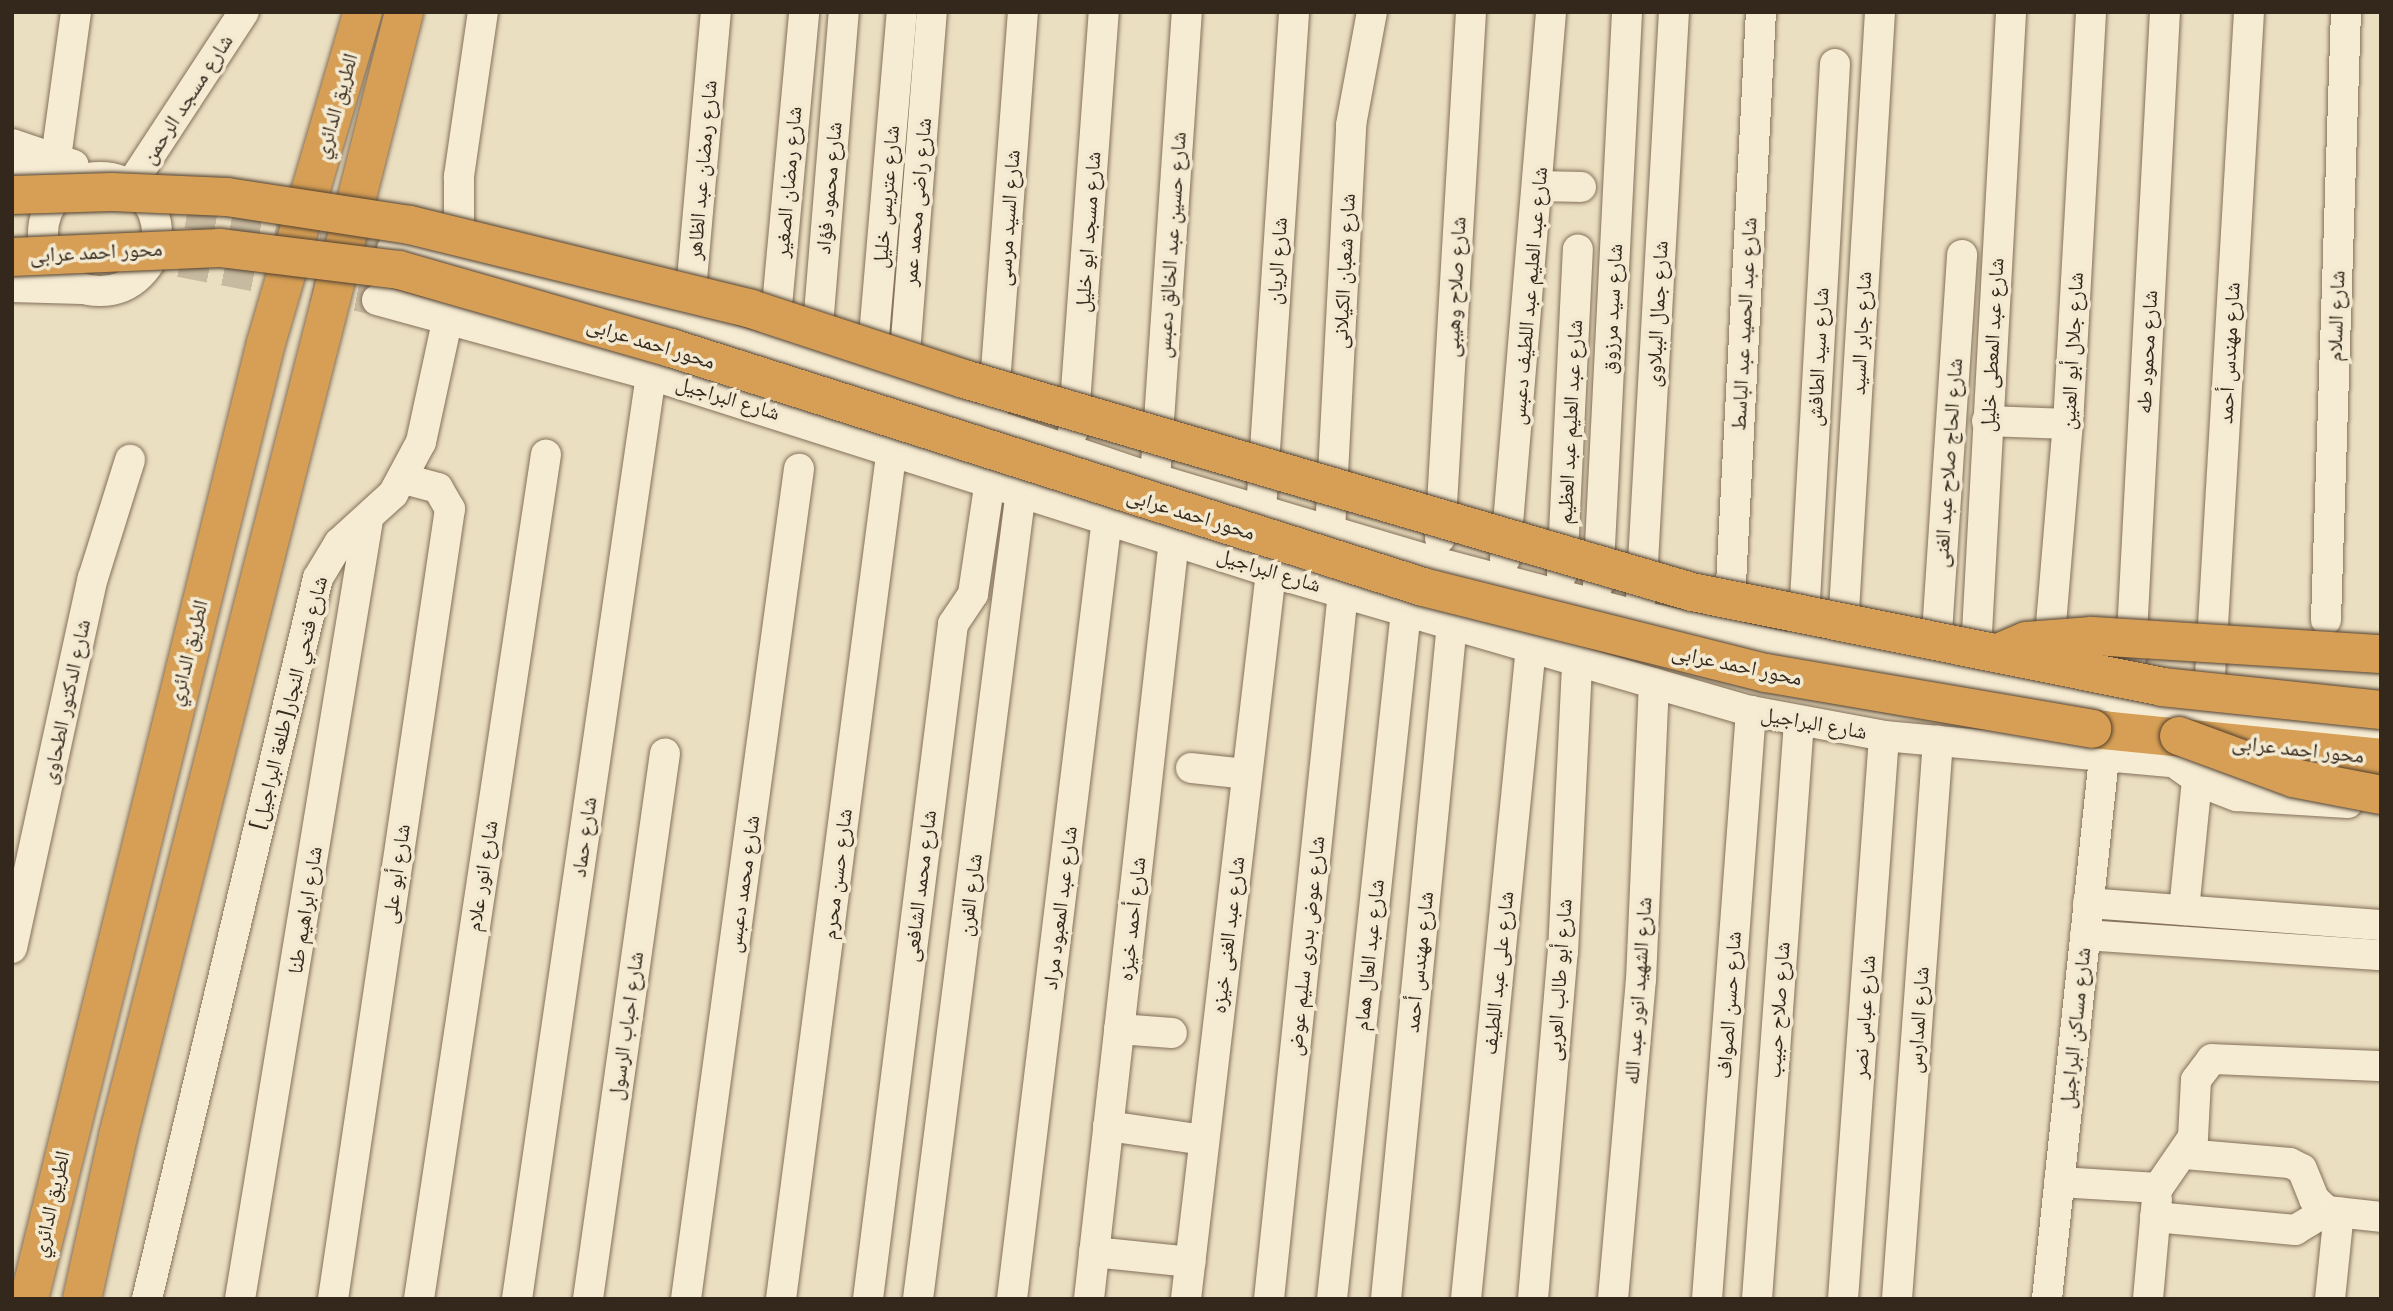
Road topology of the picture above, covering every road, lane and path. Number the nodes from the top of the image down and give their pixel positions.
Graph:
1 (76, 12) edge
2 (244, 12) edge
3 (363, 12) edge
4 (404, 12) edge
5 (483, 12) edge
6 (716, 12) edge
7 (804, 12) edge
8 (844, 12) edge
9 (902, 12) edge
10 (932, 12) edge
11 (1023, 12) edge
12 (1104, 12) edge
13 (1187, 12) edge
14 (1294, 12) edge
15 (1372, 12) edge
16 (1471, 12) edge
17 (1551, 12) edge
18 (1628, 12) edge
19 (1675, 12) edge
20 (1761, 12) edge
21 (1880, 12) edge
22 (2011, 12) edge
23 (2091, 12) edge
24 (2165, 12) edge
25 (2249, 12) edge
26 (2346, 12) edge
27 (1835, 64) dead end
28 (12, 144) edge
29 (56, 158) junction
30 (12, 170) edge
31 (119, 182) junction
32 (1540, 186) junction
33 (1581, 187) dead end
34 (62, 194) junction
35 (12, 195) edge
36 (151, 208) junction
37 (187, 213) tunnel mouth
38 (392, 249) tunnel mouth
39 (1578, 249) dead end
40 (1962, 255) dead end
41 (12, 257) edge
42 (459, 266) junction
43 (12, 286) edge
44 (85, 289) junction
45 (377, 300) tunnel mouth
46 (447, 316) junction
47 (688, 327) junction
48 (772, 352) junction
49 (815, 364) junction
50 (651, 375) junction
51 (870, 382) junction
52 (901, 393) junction
53 (1987, 421) junction
54 (992, 424) junction
55 (2068, 424) junction
56 (892, 448) junction
57 (1072, 452) junction
58 (546, 454) dead end
59 (130, 460) dead end
60 (799, 469) dead end
61 (404, 479) junction
62 (1154, 479) junction
63 (990, 480) junction
64 (1021, 490) junction
65 (1261, 510) junction
66 (1107, 518) junction
67 (368, 520) junction
68 (1330, 531) junction
69 (1174, 540) junction
70 (1439, 563) junction
71 (1271, 572) junction
72 (1503, 580) junction
73 (1343, 593) junction
74 (1561, 594) junction
75 (1597, 605) junction
76 (1406, 611) junction
77 (1640, 616) junction
78 (2326, 620) dead end
79 (1452, 624) junction
80 (1728, 636) junction
81 (1531, 648) junction
82 (1802, 650) junction
83 (1841, 653) junction
84 (2381, 654) edge
85 (1584, 662) junction
86 (1984, 666) junction
87 (1935, 670) junction
88 (1654, 683) junction
89 (2059, 690) junction
90 (2209, 693) junction
91 (2140, 697) junction
92 (2381, 698) edge
93 (2381, 710) edge
94 (1751, 711) junction
95 (1799, 722) junction
96 (1833, 726) junction
97 (1884, 736) junction
98 (2381, 738) edge
99 (1938, 741) junction
100 (665, 753) dead end
101 (2104, 758) junction
102 (2381, 758) edge
103 (2184, 760) junction
104 (1191, 768) dead end
105 (1247, 774) junction
106 (2381, 782) edge
107 (2381, 795) edge
108 (2381, 806) edge
109 (2088, 904) junction
110 (2184, 910) junction
111 (2372, 924) edge
112 (2085, 935) junction
113 (12, 948) edge
114 (2371, 954) edge
115 (1119, 1029) junction
116 (1172, 1033) dead end
117 (2381, 1066) edge
118 (1108, 1126) junction
119 (1204, 1140) junction
120 (2185, 1154) junction
121 (2059, 1182) junction
122 (2158, 1188) junction
123 (2333, 1211) junction
124 (2155, 1217) junction
125 (2381, 1217) edge
126 (1094, 1252) junction
127 (1190, 1262) junction
128 (2156, 1298) edge
129 (29, 1299) edge
130 (82, 1299) edge
131 (146, 1299) edge
132 (240, 1299) edge
133 (333, 1299) edge
134 (419, 1299) edge
135 (517, 1299) edge
136 (588, 1299) edge
137 (686, 1299) edge
138 (781, 1299) edge
139 (868, 1299) edge
140 (918, 1299) edge
141 (1012, 1299) edge
142 (1089, 1299) edge
143 (1186, 1299) edge
144 (1269, 1299) edge
145 (1332, 1299) edge
146 (1387, 1299) edge
147 (1466, 1299) edge
148 (1533, 1299) edge
149 (1613, 1299) edge
150 (1707, 1299) edge
151 (1757, 1299) edge
152 (1843, 1299) edge
153 (1897, 1299) edge
154 (2047, 1299) edge
155 (2330, 1299) edge

1 - 29 street
2 - 31 street, شارع مسجد الرحمن
3 - 129 highway, الطريق الدائري
4 - 130 highway, الطريق الدائري
5 - 42 street, شارع فتحي النجار[طلعة البراجيل]
6 - 47 street, شارع رمضان عبد الظاهر
7 - 48 street, شارع رمضان الصغير
8 - 49 street, شارع محمود فؤاد
9 - 51 street, شارع عتريس خليل
10 - 52 street, شارع راضى محمد عمر
11 - 54 street, شارع السيد مرسى
12 - 57 street, شارع مسجد ابو خليل
13 - 62 street, شارع حسين عبد الخالق دعبس
14 - 65 street, شارع الريان
15 - 68 street, شارع شعبان الكيلانى
16 - 70 street, شارع صلاح وهيبى
17 - 32 street, شارع عبد العليم عبد اللطيف دعبس
18 - 75 street, شارع سيد مرزوق
19 - 77 street, شارع جمال الببلاوى
20 - 80 street, شارع عبد الحميد عبد الباسط
21 - 83 street, شارع جابر السيد
22 - 53 street, شارع عبد المعطى خليل
23 - 55 street, شارع جلال أبو العنين
24 - 91 street, شارع محمود طه
25 - 90 street, شارع مهندس أحمد
26 - 78 street, شارع السلام
27 - 82 street, شارع سيد الطافش
28 - 29 street
29 - 31 street
30 - 34 street
31 - 34 street
31 - 36 street
32 - 33 street
32 - 72 street, شارع عبد العليم عبد اللطيف دعبس
34 - 35 street
34 - 44 street
35 - 86 highway, bridge
36 - 37 street
36 - 44 street
38 - 42 street
39 - 74 street, شارع عبد العليم عبد العظيم
40 - 87 street, شارع الحاج صلاح عبد الغنى
41 - 103 highway, محور احمد عرابى, bridge
42 - 46 street, شارع فتحي النجار[طلعة البراجيل]
42 - 47 street
43 - 44 street
45 - 46 street, شارع البراجيل
46 - 50 street, شارع البراجيل
46 - 61 street, شارع فتحي النجار[طلعة البراجيل]
47 - 48 street
48 - 49 street
49 - 51 street
50 - 56 street, شارع البراجيل
50 - 135 street, شارع حماد
51 - 52 street
52 - 54 street
53 - 55 street
53 - 86 street, شارع عبد المعطى خليل
54 - 57 street
55 - 89 street, شارع جلال أبو العنين
56 - 63 street, شارع البراجيل
56 - 138 street, شارع حسن محرم
57 - 62 street
58 - 134 street, شارع انور علام
59 - 113 street, شارع الدكتور الطحاوى
60 - 137 street, شارع محمد دعبس
61 - 67 street, شارع فتحي النجار[طلعة البراجيل]
61 - 133 street, شارع أبو على
62 - 65 street
63 - 64 street, شارع البراجيل
63 - 139 street, شارع محمد الشافعى
64 - 66 street, شارع البراجيل
64 - 140 street, شارع الفرن
65 - 68 street
66 - 69 street, شارع البراجيل
66 - 141 street, شارع عبد المعبود مراد
67 - 131 street, شارع فتحي النجار[طلعة البراجيل]
67 - 132 street, شارع ابراهيم طنا
68 - 70 street
69 - 71 street, شارع البراجيل
69 - 115 street, شارع أحمد خيزه
70 - 72 street
71 - 73 street, شارع البراجيل
71 - 105 street, شارع عبد الغنى خيزه
72 - 74 street
73 - 76 street, شارع البراجيل
73 - 144 street, شارع عوض بدرى سليم عوض
74 - 75 street
75 - 77 street
75 - 85 street, شارع سيد مرزوق
76 - 79 street, شارع البراجيل
76 - 145 street, شارع عبد العال همام
77 - 80 street
79 - 81 street, شارع البراجيل
79 - 146 street, شارع مهندس أحمد
80 - 82 street
81 - 85 street, شارع البراجيل
81 - 147 street, شارع على عبد اللطيف
82 - 83 street
83 - 87 street
83 - 96 street, شارع جابر السيد
84 - 86 highway, bridge
85 - 88 street, شارع البراجيل
85 - 148 street, شارع أبو طالب العربى
86 - 87 street
86 - 89 street
86 - 93 highway, bridge
88 - 94 street, شارع البراجيل
88 - 149 street, شارع الشهيد انور عبد الله
89 - 91 street
90 - 91 street
90 - 92 street
91 - 98 street
94 - 95 street, شارع البراجيل
94 - 150 street, شارع حسن الصواف
95 - 96 street, شارع البراجيل
95 - 151 street, شارع صلاح حبيب
96 - 97 street, شارع البراجيل
97 - 99 street, شارع البراجيل
97 - 152 street, شارع عباس نصر
99 - 101 street, شارع البراجيل
99 - 153 street, شارع المدارس
100 - 136 street, شارع احباب الرسول
101 - 103 street, شارع البراجيل
101 - 109 street, شارع مساكن البراجيل
102 - 103 highway, محور احمد عرابى, bridge
103 - 106 street, bridge
103 - 107 highway, bridge
103 - 108 street
103 - 110 street
104 - 105 street
105 - 119 street, شارع عبد الغنى خيزه
109 - 110 street
109 - 112 street, شارع مساكن البراجيل
110 - 111 street
111 - 114 street
112 - 114 street
112 - 121 street, شارع مساكن البراجيل
115 - 116 street
115 - 118 street, شارع أحمد خيزه
117 - 120 street
118 - 119 street
118 - 126 street, شارع أحمد خيزه
119 - 127 street, شارع عبد الغنى خيزه
120 - 122 street
120 - 123 street
121 - 122 street
121 - 154 street, شارع مساكن البراجيل
122 - 124 street
123 - 124 street
123 - 125 street
123 - 155 street
124 - 128 street
126 - 127 street
126 - 142 street, شارع أحمد خيزه
127 - 143 street, شارع عبد الغنى خيزه

